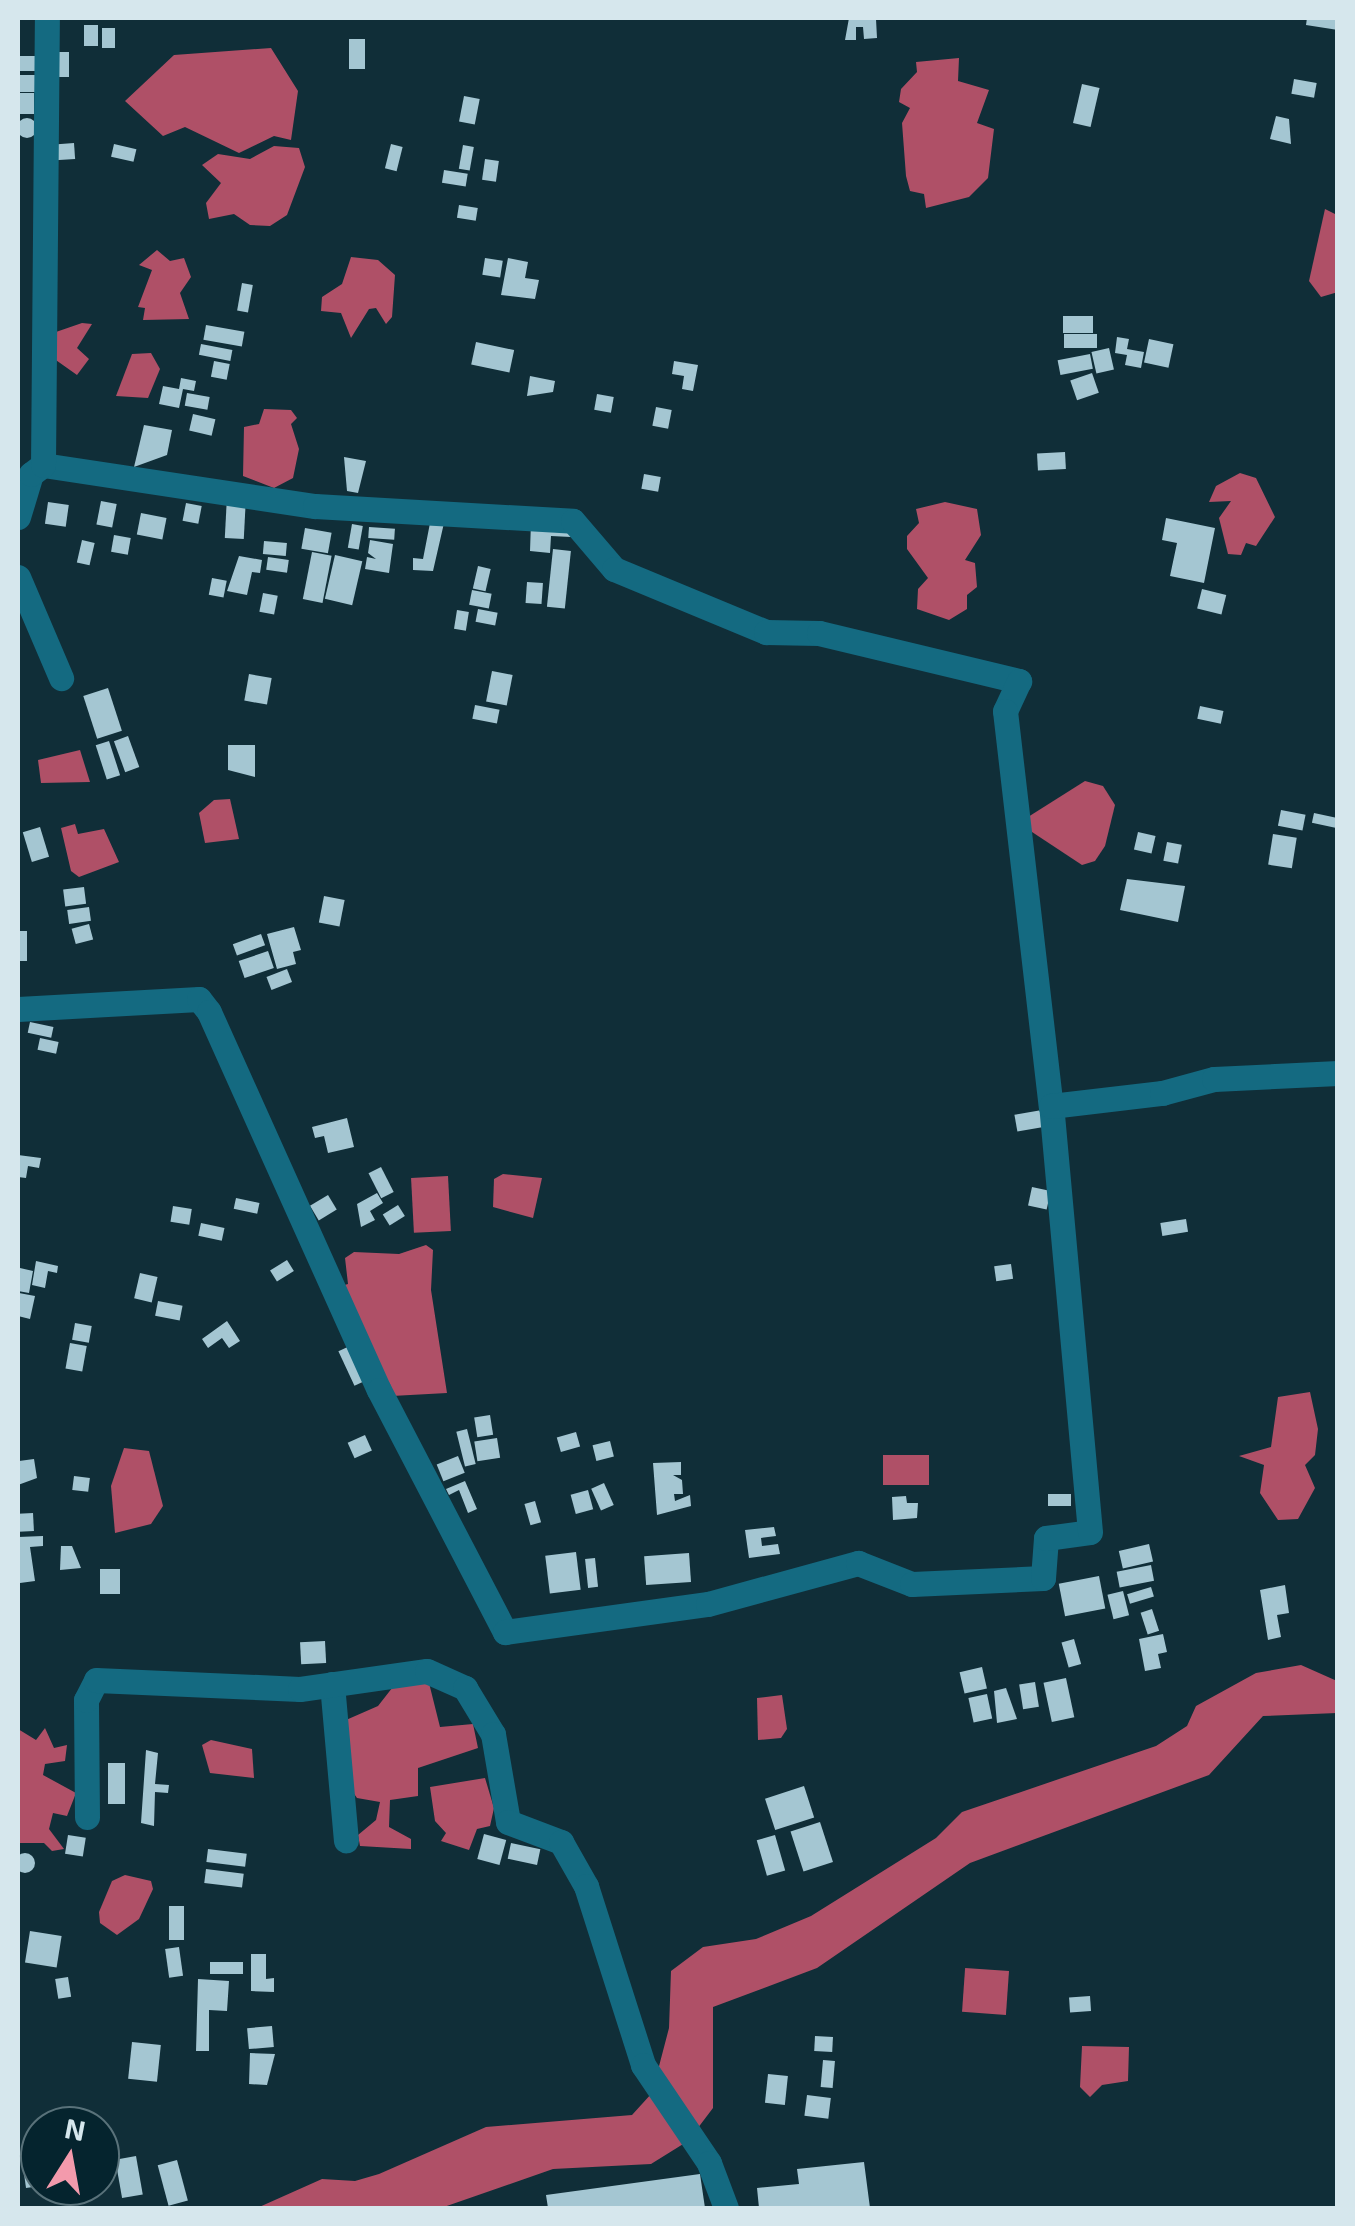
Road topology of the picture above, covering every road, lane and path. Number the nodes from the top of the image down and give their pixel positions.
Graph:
1 (47, 18) edge
2 (43, 465) junction
3 (18, 517) edge
4 (18, 582) edge
5 (61, 678) dead end
6 (18, 1009) edge
7 (1338, 1073) edge
8 (1051, 1106) junction
9 (332, 1684) junction
10 (86, 1817) dead end
11 (346, 1840) dead end
12 (726, 2208) edge

1 - 2 street
2 - 3 street
2 - 8 street
4 - 5 street
6 - 8 street
7 - 8 street
9 - 10 street
9 - 11 street
9 - 12 street

